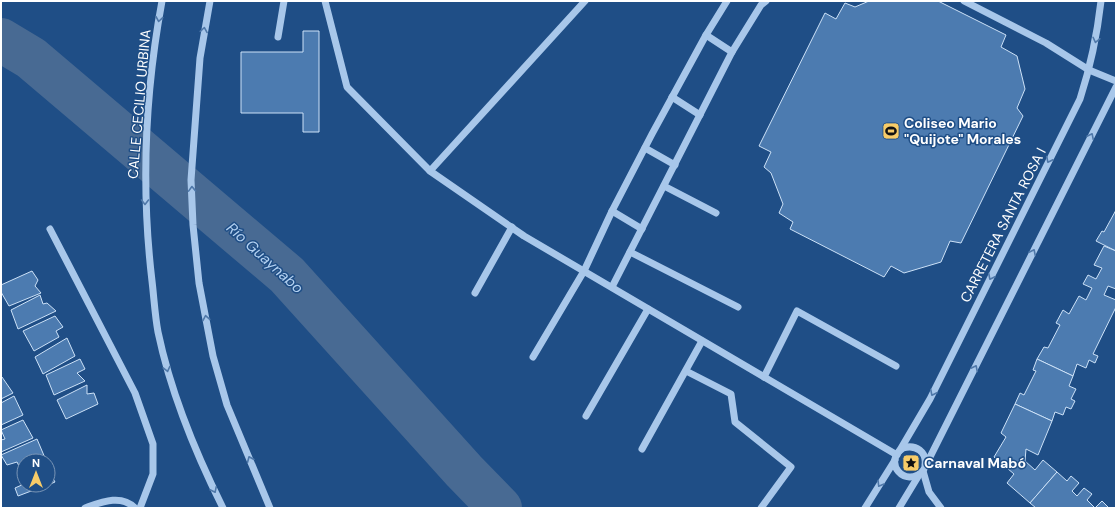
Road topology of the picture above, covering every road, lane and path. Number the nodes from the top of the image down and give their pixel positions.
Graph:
1 (162, 1) edge
2 (210, 1) edge
3 (284, 1) edge
4 (325, 1) edge
5 (585, 1) edge
6 (727, 1) edge
7 (964, 1) edge
8 (1101, 1) edge
9 (763, 2) edge
10 (706, 35) junction
11 (278, 38) dead end
12 (732, 52) junction
13 (1089, 70) junction
14 (1116, 81) edge
15 (1116, 87) edge
16 (672, 97) junction
17 (700, 115) junction
18 (645, 148) junction
19 (675, 165) junction
20 (430, 171) junction
21 (664, 186) junction
22 (612, 211) junction
23 (716, 213) dead end
24 (512, 227) junction
25 (50, 229) dead end
26 (642, 229) junction
27 (630, 252) junction
28 (584, 271) junction
29 (612, 287) junction
30 (475, 293) dead end
31 (738, 307) dead end
32 (648, 309) junction
33 (702, 341) junction
34 (533, 357) dead end
35 (896, 366) dead end
36 (686, 370) junction
37 (764, 377) junction
38 (586, 416) dead end
39 (642, 449) dead end
40 (897, 455) junction
41 (922, 470) junction
42 (85, 508) edge
43 (135, 508) edge
44 (140, 508) edge
45 (223, 508) edge
46 (270, 508) edge
47 (762, 508) edge
48 (865, 508) edge
49 (898, 508) edge
50 (941, 508) edge

1 -> 45 street, CALLE CECILIO URBINA
46 -> 2 street
3 - 11 street
4 - 20 street
5 - 20 street
6 - 10 street
7 - 13 street
8 -> 13 street, CARRETERA SANTA ROSA I
9 - 12 street
10 - 12 street
10 - 16 street
12 - 17 street
13 - 14 street
13 -> 40 street, CARRETERA SANTA ROSA I
41 -> 15 street
16 - 17 street
16 - 18 street
17 - 19 street
18 - 19 street
18 - 22 street
19 - 21 street
20 - 24 street
21 - 23 street
21 - 26 street
22 - 26 street
22 - 28 street
24 - 28 street
24 - 30 street
25 - 44 street
26 - 27 street
27 - 29 street
27 - 31 street
28 - 29 street
28 - 34 street
29 - 32 street
32 - 33 street
32 - 38 street
33 - 36 street
33 - 37 street
35 - 37 street
36 - 39 street
36 - 47 street
37 - 40 street
40 - 41 street
40 - 41 street
40 -> 48 street, CARRETERA SANTA ROSA I
41 - 49 street
41 - 50 street
42 - 43 street

